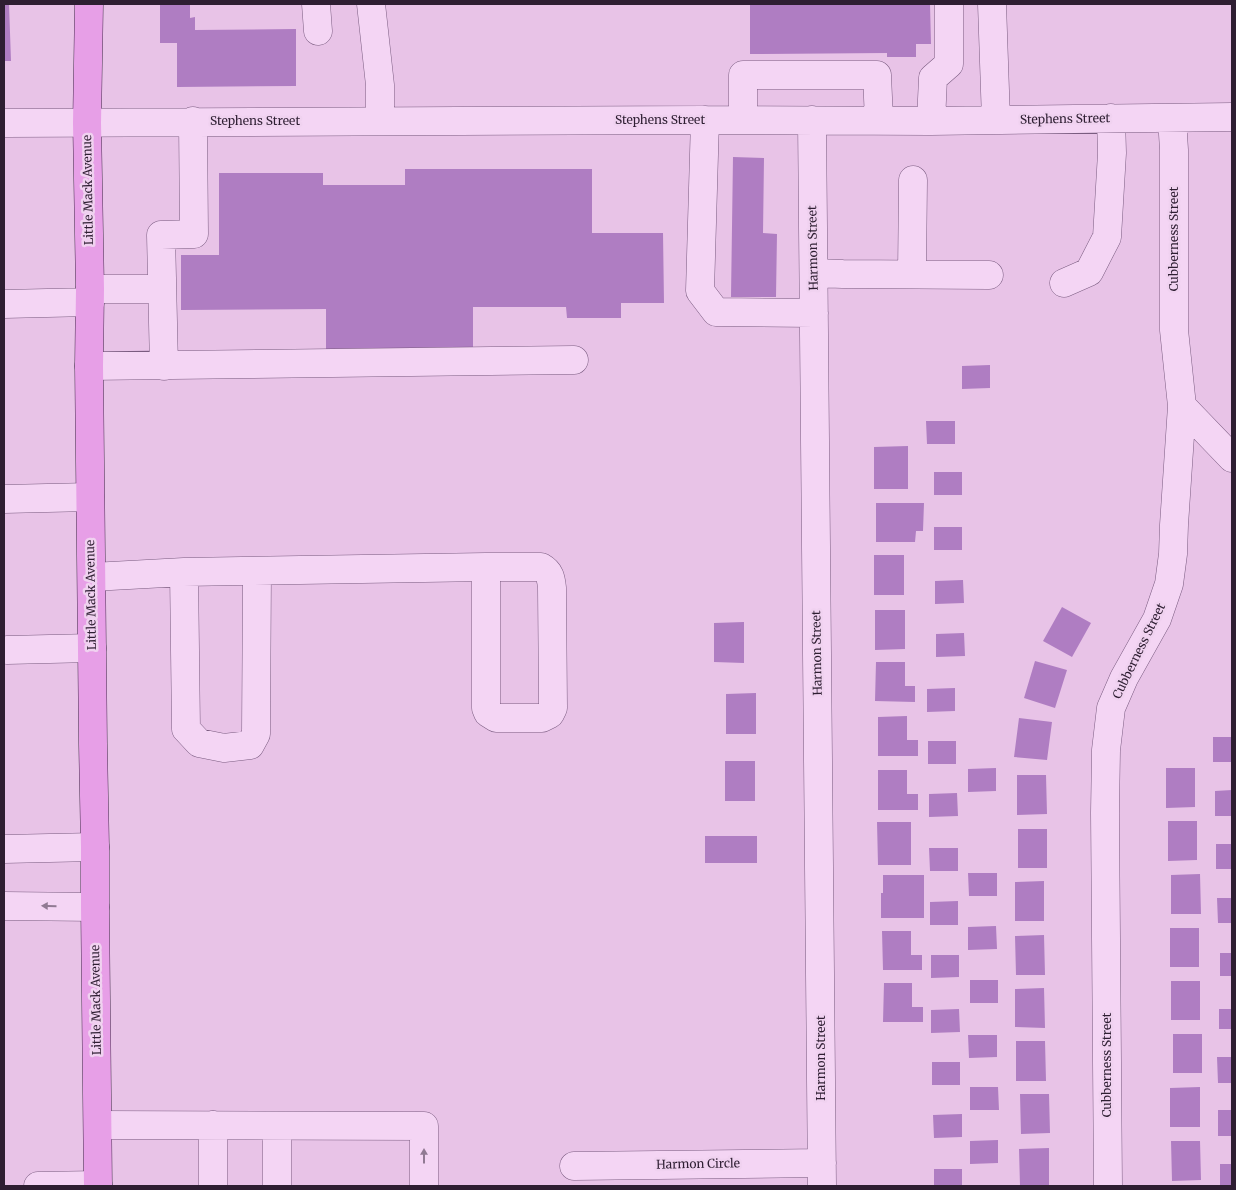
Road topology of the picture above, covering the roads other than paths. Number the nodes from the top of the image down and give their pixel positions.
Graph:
1 (89, 4) edge
2 (316, 4) edge
3 (371, 4) edge
4 (949, 4) edge
5 (992, 4) edge
6 (318, 31) dead end
7 (1232, 117) edge
8 (1111, 118) junction
9 (1172, 118) junction
10 (705, 120) junction
11 (743, 120) junction
12 (812, 120) junction
13 (879, 120) junction
14 (996, 120) junction
15 (380, 121) junction
16 (931, 121) junction
17 (193, 122) junction
18 (4, 123) edge
19 (87, 123) junction
20 (913, 180) dead end
21 (814, 273) junction
22 (912, 274) junction
23 (990, 275) dead end
24 (1064, 283) dead end
25 (162, 289) junction
26 (90, 295) junction
27 (4, 304) edge
28 (814, 313) junction
29 (574, 360) dead end
30 (89, 366) junction
31 (164, 366) junction
32 (1182, 406) junction
33 (1232, 458) edge
34 (90, 497) junction
35 (4, 499) edge
36 (486, 567) junction
37 (257, 571) junction
38 (184, 572) junction
39 (92, 577) junction
40 (92, 648) junction
41 (7, 650) dead end
42 (95, 847) junction
43 (4, 849) edge
44 (4, 906) edge
45 (95, 907) junction
46 (98, 1125) junction
47 (213, 1126) junction
48 (277, 1126) junction
49 (574, 1166) dead end
50 (822, 1174) edge
51 (38, 1186) edge
52 (98, 1186) edge
53 (213, 1186) edge
54 (277, 1186) edge
55 (424, 1186) edge
56 (1108, 1186) edge

1 - 19 main road, Little Mack Avenue
2 - 6 street
3 - 15 street
4 - 16 street
5 - 14 street
7 - 9 street, Stephens Street
8 - 9 street, Stephens Street
8 - 14 street, Stephens Street
8 - 24 street
9 - 32 street, Cubberness Street
10 - 11 street, Stephens Street
10 - 15 street, Stephens Street
10 - 28 street
11 - 12 street, Stephens Street
11 - 13 street
12 - 13 street, Stephens Street
12 - 21 street, Harmon Street
13 - 16 street, Stephens Street
14 - 16 street, Stephens Street
15 - 17 street, Stephens Street
17 - 19 street, Stephens Street
17 - 25 street
18 - 19 street, Stephens Street
19 - 26 main road, Little Mack Avenue
20 - 22 street
21 - 22 street
21 - 28 street, Harmon Street
22 - 23 street
25 - 26 street
25 - 31 street
26 - 27 street
26 - 30 main road, Little Mack Avenue
28 - 50 street, Harmon Street
29 - 31 street
30 - 31 street
30 - 34 main road, Little Mack Avenue
32 - 33 street
32 - 56 street, Cubberness Street
34 - 35 street
34 - 39 main road, Little Mack Avenue
36 - 36 street
36 - 37 street
37 - 38 street
37 - 38 street
38 - 39 street
39 - 40 main road, Little Mack Avenue
40 - 41 street
40 - 42 main road, Little Mack Avenue
42 - 43 street
42 - 45 main road, Little Mack Avenue
45 -> 44 street
45 - 46 main road, Little Mack Avenue
46 - 47 street
46 - 52 main road, Little Mack Avenue
47 - 48 street
47 - 53 street
48 - 54 street
55 -> 48 street
49 - 50 street, Harmon Circle
51 - 52 street

